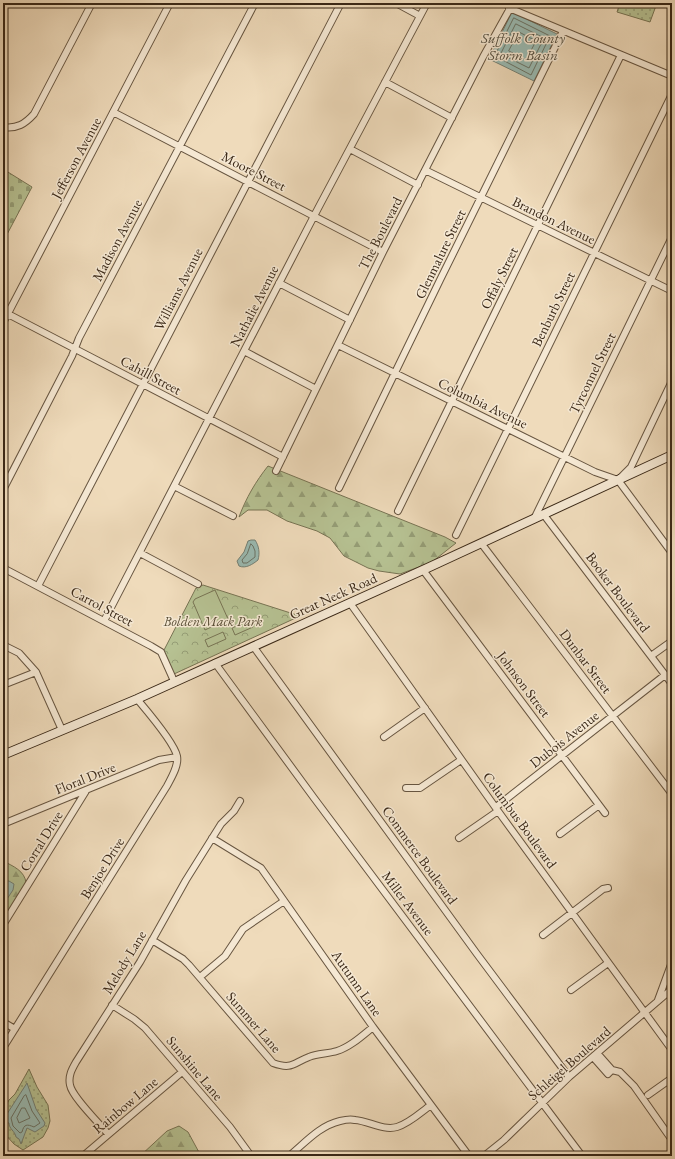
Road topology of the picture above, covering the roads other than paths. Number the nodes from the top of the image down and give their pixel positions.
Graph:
1 (92, 3) edge
2 (170, 3) edge
3 (255, 3) edge
4 (341, 3) edge
5 (396, 3) edge
6 (427, 3) edge
7 (511, 6) edge
8 (420, 16) junction
9 (563, 31) junction
10 (620, 55) junction
11 (672, 76) edge
12 (385, 82) junction
13 (672, 94) edge
14 (113, 112) junction
15 (452, 118) junction
16 (3, 127) edge
17 (180, 146) junction
18 (350, 149) junction
19 (425, 170) junction
20 (248, 181) junction
21 (418, 185) junction
22 (481, 198) junction
23 (314, 216) junction
24 (538, 226) junction
25 (672, 237) edge
26 (383, 252) junction
27 (594, 253) junction
28 (651, 280) junction
29 (279, 283) junction
30 (672, 291) edge
31 (8, 314) junction
32 (350, 320) junction
33 (3, 323) edge
34 (338, 345) junction
35 (75, 349) junction
36 (244, 351) junction
37 (395, 373) junction
38 (672, 381) edge
39 (143, 384) junction
40 (316, 389) junction
41 (451, 401) junction
42 (209, 419) junction
43 (508, 429) junction
44 (672, 455) edge
45 (282, 457) junction
46 (564, 457) junction
47 (276, 471) dead end
48 (618, 480) junction
49 (174, 486) junction
50 (339, 488) dead end
51 (3, 490) edge
52 (398, 511) dead end
53 (544, 515) junction
54 (233, 516) dead end
55 (534, 519) junction
56 (456, 535) dead end
57 (481, 543) junction
58 (140, 553) junction
59 (672, 553) edge
60 (3, 568) edge
61 (423, 570) junction
62 (198, 584) dead end
63 (38, 586) junction
64 (350, 603) junction
65 (104, 621) junction
66 (672, 641) edge
67 (3, 645) edge
68 (253, 646) junction
69 (651, 656) junction
70 (215, 663) junction
71 (36, 672) junction
72 (665, 675) junction
73 (174, 681) junction
74 (672, 684) edge
75 (3, 685) edge
76 (137, 699) junction
77 (425, 708) junction
78 (612, 716) junction
79 (62, 730) junction
80 (384, 737) dead end
81 (562, 755) junction
82 (3, 756) edge
83 (177, 757) junction
84 (462, 760) junction
85 (406, 788) dead end
86 (86, 791) junction
87 (672, 794) edge
88 (240, 801) dead end
89 (599, 805) junction
90 (497, 809) junction
91 (605, 812) dead end
92 (3, 824) edge
93 (560, 834) dead end
94 (212, 838) junction
95 (459, 838) dead end
96 (608, 888) dead end
97 (284, 901) junction
98 (572, 913) junction
99 (3, 925) edge
100 (543, 935) dead end
101 (152, 940) junction
102 (672, 962) edge
103 (608, 964) junction
104 (200, 977) junction
105 (672, 989) edge
106 (570, 990) dead end
107 (658, 1001) junction
108 (112, 1005) junction
109 (645, 1013) junction
110 (3, 1022) edge
111 (373, 1027) junction
112 (15, 1029) junction
113 (3, 1048) edge
114 (672, 1050) edge
115 (595, 1055) junction
116 (182, 1072) junction
117 (569, 1077) junction
118 (672, 1078) edge
119 (648, 1095) dead end
120 (542, 1102) junction
121 (431, 1105) junction
122 (108, 1134) junction
123 (672, 1140) edge
124 (580, 1155) edge
125 (83, 1156) edge
126 (251, 1156) edge
127 (289, 1156) edge
128 (469, 1156) edge
129 (484, 1156) edge

1 - 16 street
2 - 14 street, Jefferson Avenue
3 - 17 street, Madison Avenue
4 - 20 street, Williams Avenue
5 - 8 street
6 - 8 street, Nathalie Avenue
7 - 9 street
7 - 15 street, The Boulevard
8 - 12 street, Nathalie Avenue
9 - 10 street
9 - 22 street, Glenmalure Street
10 - 11 street
10 - 24 street, Offaly Street
12 - 15 street
12 - 18 street, Nathalie Avenue
13 - 27 street, Benburb Street
14 - 17 street, Moore Street
14 - 31 street, Jefferson Avenue
15 - 19 street, The Boulevard
17 - 20 street, Moore Street
17 - 35 street, Madison Avenue
18 - 21 street
18 - 23 street, Nathalie Avenue
19 - 21 street, The Boulevard
19 - 22 street, Brandon Avenue
20 - 23 street, Moore Street
20 - 39 street, Williams Avenue
21 - 26 street, The Boulevard
22 - 24 street, Brandon Avenue
22 - 37 street, Glenmalure Street
23 - 26 street, Moore Street
23 - 29 street, Nathalie Avenue
24 - 27 street, Brandon Avenue
24 - 41 street, Offaly Street
25 - 28 street, Tyrconnel Street
26 - 32 street, The Boulevard
27 - 28 street, Brandon Avenue
27 - 43 street, Benburb Street
28 - 30 street, Brandon Avenue
28 - 46 street, Tyrconnel Street
29 - 32 street
29 - 36 street, Nathalie Avenue
31 - 33 street, Jefferson Avenue
31 - 35 street, Cahill Street
32 - 34 street, The Boulevard
34 - 37 street, Columbia Avenue
34 - 40 street, The Boulevard
35 - 39 street, Cahill Street
35 - 51 street, Madison Avenue
36 - 40 street
36 - 42 street, Nathalie Avenue
37 - 41 street, Columbia Avenue
37 - 50 street, Glenmalure Street
38 - 48 street
39 - 42 street, Cahill Street
39 - 63 street, Williams Avenue
40 - 45 street, The Boulevard
41 - 43 street, Columbia Avenue
41 - 52 street, Offaly Street
42 - 45 street, Cahill Street
42 - 49 street, Nathalie Avenue
43 - 46 street, Columbia Avenue
43 - 56 street, Benburb Street
44 - 48 main road, Great Neck Road
45 - 47 street, The Boulevard
46 - 48 street, Columbia Avenue
46 - 55 street, Tyrconnel Street
48 - 53 main road, Great Neck Road
48 - 59 street
49 - 54 street
49 - 58 street, Nathalie Avenue
53 - 55 main road, Great Neck Road
53 - 69 street, Booker Boulevard
55 - 57 main road, Great Neck Road
57 - 61 main road, Great Neck Road
57 - 78 street, Dunbar Street
58 - 62 street
58 - 65 street, Nathalie Avenue
60 - 63 street, Carrol Street
61 - 64 main road, Great Neck Road
61 - 81 street, Johnson Street
63 - 65 street, Carrol Street
64 - 68 main road, Great Neck Road
64 - 77 street, Columbus Boulevard
65 - 73 street, Carrol Street
66 - 69 street
67 - 71 street
68 - 70 main road, Great Neck Road
68 - 117 street, Commerce Boulevard
69 - 72 street, Booker Boulevard
70 - 73 main road, Great Neck Road
70 - 120 street, Miller Avenue
71 - 75 street
71 - 79 street
72 - 74 street, Booker Boulevard
72 - 78 street, Dubois Avenue
73 - 76 main road, Great Neck Road
76 - 79 main road, Great Neck Road
76 - 83 street
77 - 80 street
77 - 84 street, Columbus Boulevard
78 - 81 street, Dubois Avenue
78 - 87 street, Dunbar Street
79 - 82 main road, Great Neck Road
81 - 89 street, Johnson Street
81 - 90 street, Dubois Avenue
83 - 86 street, Floral Drive
83 - 112 street, Benjoe Drive
84 - 85 street
84 - 90 street, Columbus Boulevard
86 - 92 street, Floral Drive
86 - 99 street, Corral Drive
88 - 94 street, Melody Lane
89 - 91 street, Johnson Street
89 - 93 street
90 - 95 street, Dubois Avenue
90 - 98 street, Columbus Boulevard
94 - 97 street, Autumn Lane
94 - 101 street, Melody Lane
96 - 98 street
97 - 104 street
97 - 111 street, Autumn Lane
98 - 100 street
98 - 103 street, Columbus Boulevard
101 - 104 street, Summer Lane
101 - 108 street, Melody Lane
102 - 107 street
103 - 106 street
103 - 109 street, Columbus Boulevard
104 - 111 street, Summer Lane
105 - 107 street, Schleigel Boulevard
107 - 109 street, Schleigel Boulevard
108 - 116 street, Sunshine Lane
108 - 122 street, Melody Lane
109 - 114 street, Columbus Boulevard
109 - 115 street, Schleigel Boulevard
110 - 112 street
111 - 121 street, Autumn Lane
112 - 113 street, Benjoe Drive
115 - 117 street, Schleigel Boulevard
115 - 123 street
116 - 122 street, Rainbow Lane
116 - 126 street, Sunshine Lane
117 - 120 street, Schleigel Boulevard
118 - 119 street
120 - 124 street, Miller Avenue
120 - 129 street, Schleigel Boulevard
121 - 127 street
121 - 128 street, Autumn Lane
122 - 125 street, Rainbow Lane

